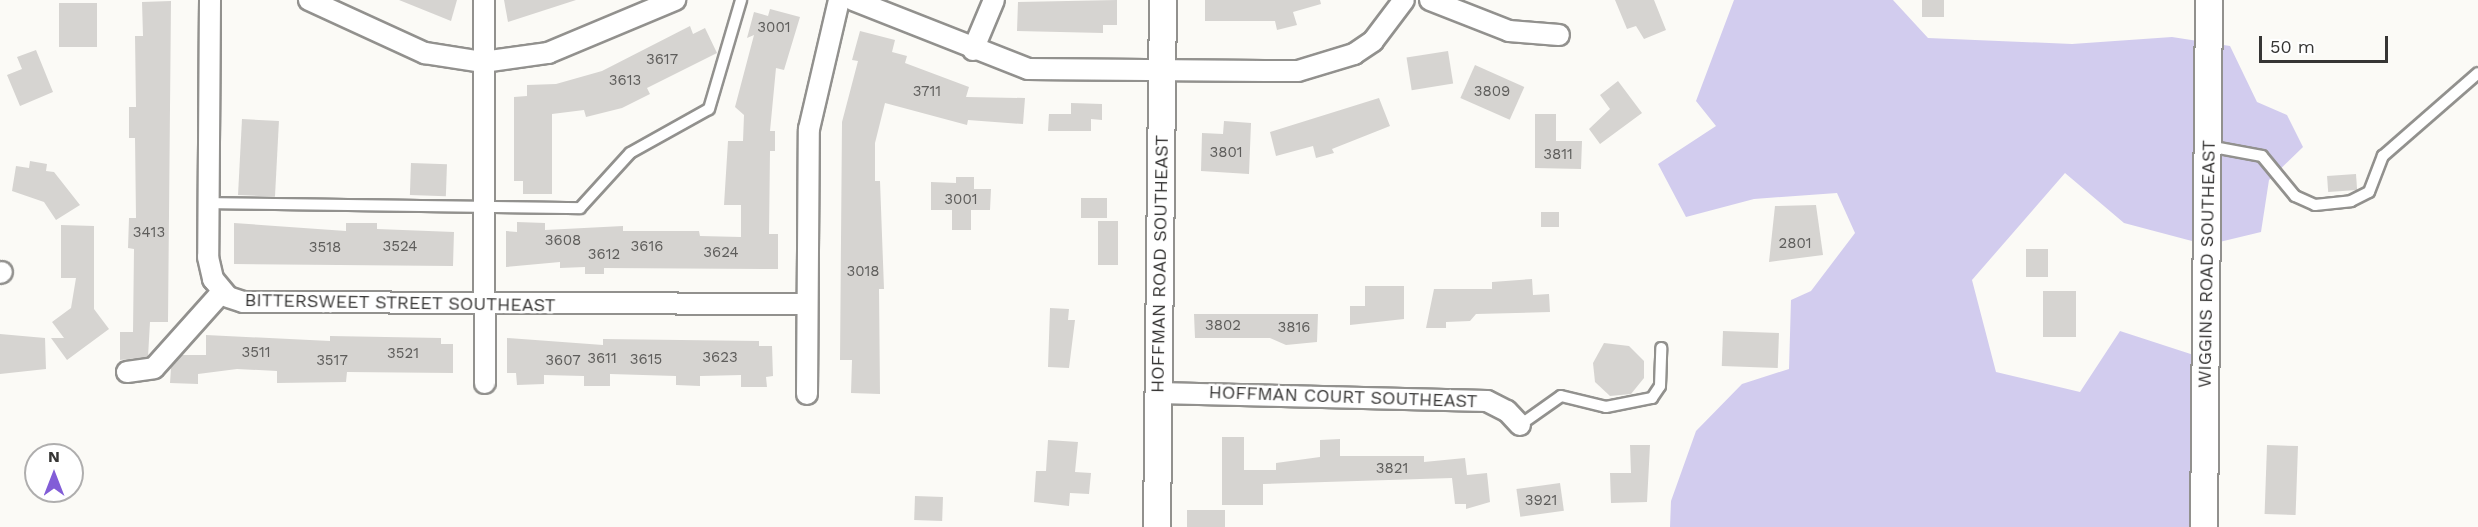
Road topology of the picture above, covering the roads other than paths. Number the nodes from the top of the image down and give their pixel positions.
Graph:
1 (210, 0) edge
2 (309, 0) edge
3 (484, 0) edge
4 (675, 0) edge
5 (741, 0) edge
6 (839, 0) edge
7 (853, 0) edge
8 (994, 0) edge
9 (1162, 0) edge
10 (1404, 0) edge
11 (1430, 0) edge
12 (2209, 0) edge
13 (1559, 35) dead end
14 (973, 50) junction
15 (483, 62) junction
16 (1162, 71) junction
17 (2478, 74) edge
18 (2208, 146) junction
19 (207, 203) junction
20 (483, 206) junction
21 (222, 291) junction
22 (805, 304) junction
23 (485, 305) junction
24 (1661, 348) dead end
25 (127, 372) dead end
26 (485, 383) dead end
27 (1158, 393) junction
28 (807, 394) dead end
29 (1520, 425) joint
30 (1157, 527) edge
31 (2204, 527) edge

1 - 19 street, BITTERSWEET STREET SOUTHEAST
2 - 15 street
3 - 15 street
4 - 15 street
5 - 20 lane
6 - 22 street
7 - 14 street
8 - 14 street
9 - 16 street, HOFFMAN ROAD SOUTHEAST
10 - 16 street
11 - 13 street
12 - 18 street, WIGGINS ROAD SOUTHEAST
14 - 16 street
15 - 20 street
16 - 27 street, HOFFMAN ROAD SOUTHEAST
17 - 18 lane
18 - 31 street, WIGGINS ROAD SOUTHEAST
19 - 20 lane
19 - 21 street, BITTERSWEET STREET SOUTHEAST
20 - 23 street
21 - 23 street, BITTERSWEET STREET SOUTHEAST
21 - 25 street
22 - 23 street, BITTERSWEET STREET SOUTHEAST
22 - 28 street
23 - 26 street
24 - 29 lane
27 - 29 street, HOFFMAN COURT SOUTHEAST
27 - 30 street, HOFFMAN ROAD SOUTHEAST

